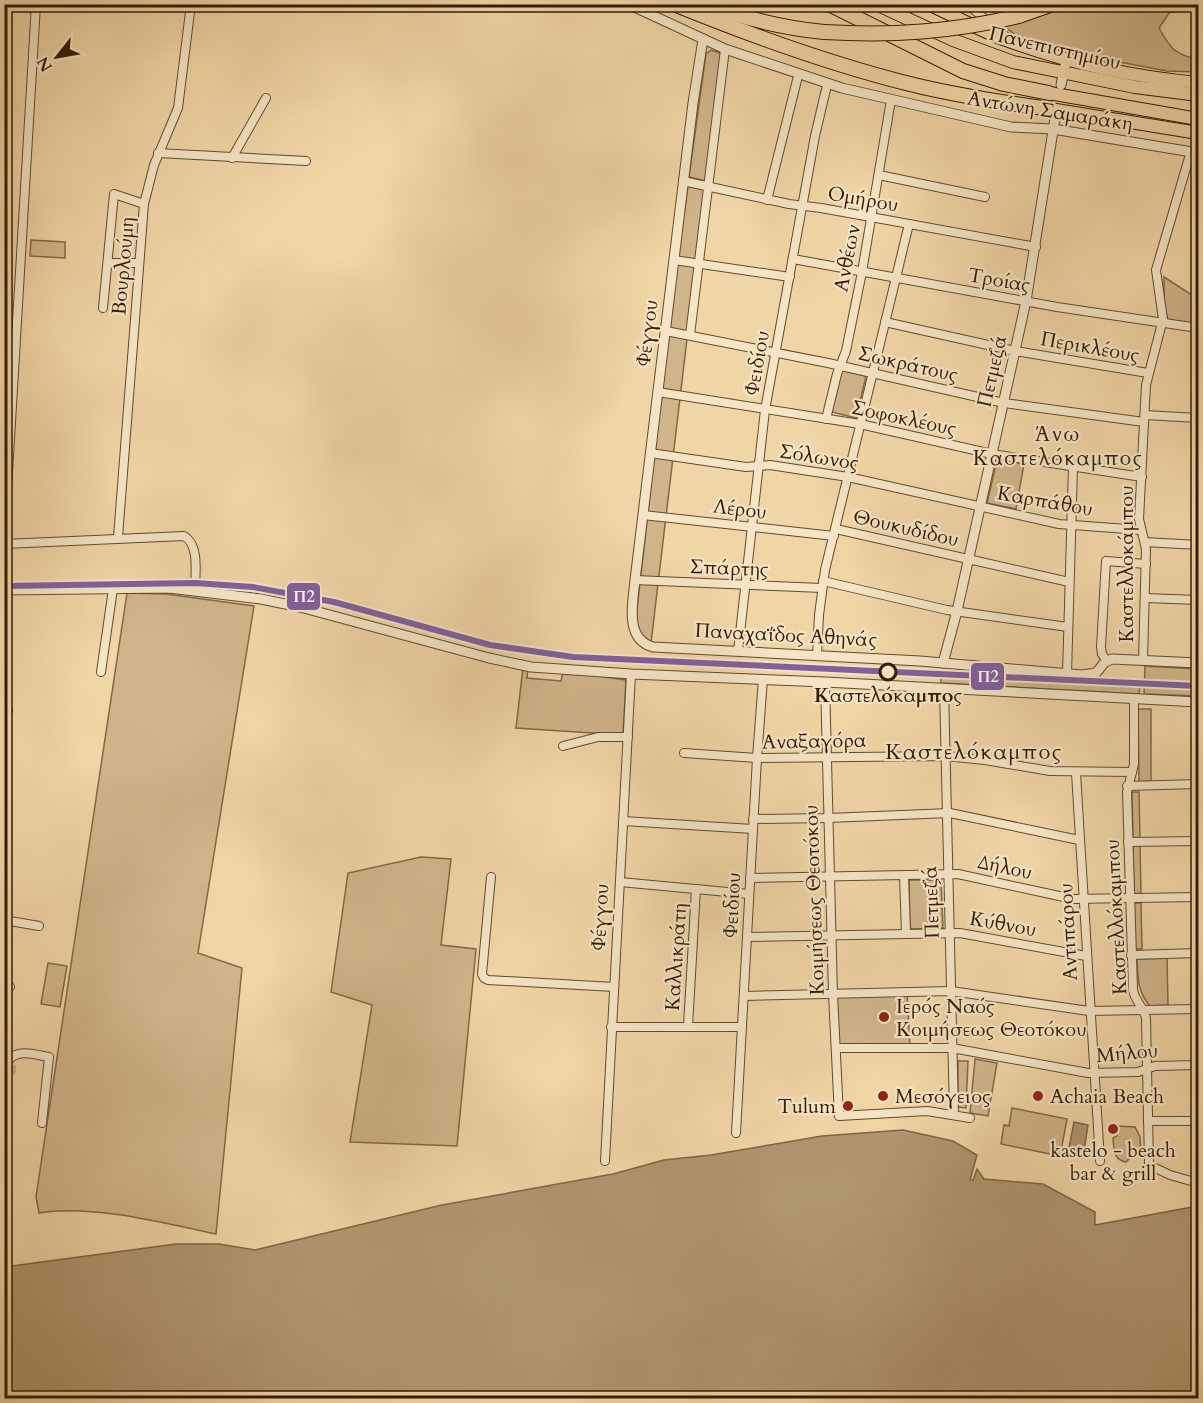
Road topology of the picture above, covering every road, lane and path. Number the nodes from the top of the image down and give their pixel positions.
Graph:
1 (36, 4) edge
2 (191, 4) edge
3 (628, 4) edge
4 (674, 4) edge
5 (705, 4) edge
6 (721, 4) edge
7 (829, 4) edge
8 (876, 4) edge
9 (928, 4) edge
10 (968, 4) edge
11 (1032, 4) edge
12 (1053, 4) edge
13 (1018, 13) junction
14 (824, 29) junction
15 (703, 39) junction
16 (1012, 42) junction
17 (725, 49) junction
18 (1066, 59) junction
19 (1062, 79) junction
20 (797, 80) dead end
21 (1198, 83) edge
22 (828, 85) junction
23 (1049, 93) joint
24 (1198, 95) edge
25 (266, 98) dead end
26 (891, 100) junction
27 (1052, 114) junction
28 (1198, 119) edge
29 (1053, 129) junction
30 (1198, 133) edge
31 (1195, 152) edge
32 (158, 153) junction
33 (232, 158) junction
34 (306, 161) dead end
35 (879, 176) junction
36 (683, 181) junction
37 (710, 187) junction
38 (985, 197) dead end
39 (767, 200) junction
40 (144, 204) junction
41 (803, 206) junction
42 (872, 217) junction
43 (909, 224) junction
44 (1036, 247) junction
45 (793, 259) junction
46 (674, 260) junction
47 (108, 263) junction
48 (139, 263) junction
49 (699, 264) junction
50 (862, 272) junction
51 (790, 277) junction
52 (895, 279) junction
53 (1026, 301) junction
54 (103, 308) dead end
55 (885, 322) junction
56 (1162, 323) junction
57 (1198, 328) edge
58 (666, 331) junction
59 (690, 336) junction
60 (1016, 351) junction
61 (776, 352) junction
62 (840, 366) junction
63 (872, 374) junction
64 (1148, 374) junction
65 (658, 392) junction
66 (1004, 403) junction
67 (765, 410) junction
68 (1144, 418) junction
69 (1198, 418) edge
70 (826, 419) junction
71 (860, 424) junction
72 (650, 453) junction
73 (989, 453) junction
74 (758, 466) junction
75 (1073, 467) junction
76 (848, 477) junction
77 (1142, 477) junction
78 (980, 506) junction
79 (643, 515) junction
80 (1198, 515) edge
81 (1071, 525) junction
82 (751, 527) junction
83 (1141, 530) junction
84 (835, 533) junction
85 (118, 537) junction
86 (4, 538) edge
87 (1145, 542) junction
88 (4, 544) edge
89 (1198, 545) edge
90 (969, 559) junction
91 (1146, 564) junction
92 (635, 580) junction
93 (1069, 582) junction
94 (823, 585) junction
95 (745, 586) junction
96 (113, 589) junction
97 (195, 590) junction
98 (4, 591) edge
99 (1145, 598) junction
100 (1198, 600) edge
101 (957, 611) junction
102 (1068, 627) junction
103 (633, 631) joint
104 (738, 651) junction
105 (817, 655) junction
106 (1143, 660) junction
107 (1107, 661) junction
108 (942, 663) junction
109 (1198, 663) edge
110 (101, 672) dead end
111 (631, 674) junction
112 (1067, 674) junction
113 (763, 680) junction
114 (825, 682) junction
115 (944, 688) junction
116 (1134, 700) junction
117 (1198, 702) edge
118 (4, 710) edge
119 (4, 730) edge
120 (628, 737) junction
121 (563, 746) dead end
122 (684, 753) dead end
123 (945, 756) junction
124 (827, 757) junction
125 (757, 758) junction
126 (1132, 772) junction
127 (1076, 773) junction
128 (1198, 784) edge
129 (1127, 786) junction
130 (946, 813) junction
131 (828, 818) junction
132 (753, 819) junction
133 (623, 821) junction
134 (753, 829) junction
135 (1079, 840) junction
136 (1198, 841) edge
137 (1128, 842) junction
138 (948, 874) junction
139 (904, 876) junction
140 (491, 877) dead end
141 (750, 878) junction
142 (830, 878) junction
143 (620, 882) junction
144 (696, 889) junction
145 (749, 894) junction
146 (1198, 897) edge
147 (1129, 898) junction
148 (1083, 899) junction
149 (4, 920) edge
150 (39, 926) dead end
151 (950, 932) junction
152 (906, 933) junction
153 (831, 935) junction
154 (747, 937) junction
155 (1198, 953) edge
156 (1131, 955) junction
157 (1086, 956) junction
158 (614, 987) junction
159 (951, 992) junction
160 (833, 994) junction
161 (744, 996) junction
162 (1137, 1002) junction
163 (1198, 1009) edge
164 (1126, 1010) junction
165 (1143, 1010) junction
166 (1089, 1011) junction
167 (688, 1026) junction
168 (611, 1027) junction
169 (742, 1027) junction
170 (836, 1048) junction
171 (952, 1048) junction
172 (9, 1060) dead end
173 (1198, 1065) edge
174 (1147, 1069) junction
175 (1093, 1073) junction
176 (954, 1114) junction
177 (970, 1118) dead end
178 (1149, 1121) junction
179 (1198, 1121) edge
180 (42, 1123) dead end
181 (736, 1133) dead end
182 (605, 1161) dead end
183 (1100, 1161) dead end
184 (1198, 1183) edge

1 - 86 street
2 - 32 street, Βουρλούμη
3 - 15 street, Αντώνη Σαμαράκη
4 - 27 highway
5 - 14 highway
6 - 14 highway
7 - 23 highway
8 - 19 main road, Πανεπιστημίου
9 - 16 main road, Πανεπιστημίου
10 - 16 street
11 - 13 highway
12 - 13 highway
13 - 14 highway, bridge
15 - 17 street, Αντώνη Σαμαράκη
15 - 36 street, Φέγγου
16 - 18 main road, Πανεπιστημίου
17 - 22 street, Αντώνη Σαμαράκη
17 - 37 street
18 - 19 street
18 - 21 main road, Πανεπιστημίου
19 - 24 main road, Πανεπιστημίου
20 - 39 street
22 - 26 street, Αντώνη Σαμαράκη
22 - 41 street, Φειδίου
23 - 28 main road
25 - 33 street
26 - 29 street, Αντώνη Σαμαράκη
26 - 35 street, Ανθέων
27 - 29 street, Πετμεζά
27 - 30 main road
29 - 31 street, Αντώνη Σαμαράκη
29 - 44 street, Πετμεζά
31 - 56 street, Καστελλοκάμπου
32 - 33 street
32 - 40 street, Βουρλούμη
33 - 34 street
35 - 38 street
35 - 42 street, Ανθέων
36 - 37 street, Ομήρου
36 - 46 street, Φέγγου
37 - 39 street, Ομήρου
37 - 49 street
39 - 41 street, Ομήρου
40 - 47 street
40 - 48 street, Βουρλούμη
41 - 42 street, Ομήρου
41 - 45 street, Φειδίου
42 - 43 street, Ομήρου
42 - 50 street, Ανθέων
43 - 44 street, Ομήρου
43 - 52 street
44 - 53 street, Πετμεζά
45 - 50 street, Τροίας
45 - 51 street, Φειδίου
46 - 49 street
46 - 58 street, Φέγγου
47 - 48 street
47 - 54 street
48 - 85 street, Βουρλούμη
49 - 51 street
49 - 59 street
50 - 52 street, Τροίας
50 - 62 street, Ανθέων
51 - 61 street, Φειδίου
52 - 53 street, Τροίας
52 - 55 street
53 - 56 street, Τροίας
53 - 60 street, Πετμεζά
55 - 60 street, Περικλέους
55 - 63 street
56 - 57 street, Τροίας
56 - 64 street, Καστελλοκάμπου
58 - 59 street, Σωκράτους
58 - 65 street, Φέγγου
59 - 61 street, Σωκράτους
60 - 64 street, Περικλέους
60 - 66 street, Πετμεζά
61 - 62 street, Σωκράτους
61 - 67 street, Φειδίου
62 - 63 street, Σωκράτους
62 - 70 street, Ανθέων
63 - 66 street, Σωκράτους
63 - 71 street
64 - 68 street, Καστελλοκάμπου
65 - 67 street, Σοφοκλέους
65 - 72 street, Φέγγου
66 - 68 street, Σωκράτους
66 - 73 street, Πετμεζά
67 - 70 street, Σοφοκλέους
67 - 74 street, Φειδίου
68 - 69 street, Σωκράτους
68 - 77 street, Καστελλοκάμπου
70 - 71 street, Σοφοκλέους
71 - 73 street, Σοφοκλέους
71 - 76 street
72 - 74 street, Σόλωνος
72 - 79 street, Φέγγου
73 - 75 street, Σοφοκλέους
73 - 78 street, Πετμεζά
74 - 76 street, Σόλωνος
74 - 82 street, Φειδίου
75 - 77 street, Σοφοκλέους
75 - 81 street
76 - 78 street, Σόλωνος
76 - 84 street
77 - 83 street, Καστελλοκάμπου
78 - 81 street, Καρπάθου
78 - 90 street, Πετμεζά
79 - 82 street, Λέρου
79 - 92 street, Φέγγου
80 - 89 street
81 - 83 street, Καρπάθου
81 - 93 street
82 - 84 street, Λέρου
82 - 95 street, Φειδίου
83 - 87 street, Καστελλοκάμπου
84 - 90 street, Θουκυδίδου
84 - 94 street
85 - 88 street
85 - 97 street
87 - 89 street
87 - 91 street, Καστελλοκάμπου
90 - 93 street
90 - 101 street, Πετμεζά
91 - 99 street, Καστελλοκάμπου
91 - 107 street
92 - 95 street, Σπάρτης
92 - 103 street, Φέγγου
93 - 102 street
94 - 95 street, Σπάρτης
94 - 101 street, Σπάρτης
94 - 105 street
95 - 104 street, Φειδίου
96 - 97 street
96 - 98 street
96 - 110 street
97 - 111 street
99 - 100 street
99 - 106 street, Καστελλοκάμπου
101 - 102 street, Σπάρτης
101 - 108 street, Πετμεζά
102 - 112 street
103 - 104 street, Παναχαΐδος Αθηνάς
104 - 105 street, Παναχαΐδος Αθηνάς
105 - 108 street, Παναχαΐδος Αθηνάς
106 - 107 street
106 - 109 street
107 - 112 street, Παναχαΐδος Αθηνάς
108 - 112 street, Παναχαΐδος Αθηνάς
111 - 113 street
111 - 120 street, Φέγγου
113 - 114 street
113 - 125 street, Φειδίου
114 - 115 street
114 - 124 street, Κοιμήσεως Θεοτόκου
115 - 116 street
115 - 123 street, Πετμεζά
116 - 117 street
116 - 126 street, Καστελλόκαμπου
118 - 119 street
120 - 121 street
120 - 133 street, Φέγγου
122 - 125 street, Αναξαγόρα
123 - 124 street, Αναξαγόρα
123 - 127 street, Αναξαγόρα
123 - 130 street, Πετμεζά
124 - 125 street, Αναξαγόρα
124 - 131 street, Κοιμήσεως Θεοτόκου
125 - 132 street, Φειδίου
126 - 127 street, Αναξαγόρα
126 - 129 street, Καστελλόκαμπου
127 - 135 street, Αντιπάρου
128 - 129 street
129 - 137 street, Καστελλόκαμπου
130 - 131 street
130 - 135 street
130 - 138 street, Πετμεζά
131 - 132 street
131 - 142 street, Κοιμήσεως Θεοτόκου
132 - 134 street, Φειδίου
133 - 134 street
133 - 143 street, Φέγγου
134 - 141 street, Φειδίου
135 - 148 street, Αντιπάρου
136 - 137 street
137 - 147 street, Καστελλόκαμπου
138 - 139 street, Δήλου
138 - 148 street, Δήλου
138 - 151 street, Πετμεζά
139 - 142 street, Δήλου
139 - 152 street
140 - 158 street
141 - 142 street, Δήλου
141 - 145 street, Φειδίου
142 - 153 street, Κοιμήσεως Θεοτόκου
143 - 144 street
143 - 158 street, Φέγγου
144 - 145 street
144 - 167 street, Καλλικράτη
145 - 154 street, Φειδίου
146 - 147 street, Δήλου
147 - 148 street, Δήλου
147 - 156 street, Καστελλόκαμπου
148 - 157 street, Αντιπάρου
149 - 150 street
151 - 152 street, Κύθνου
151 - 157 street, Κύθνου
151 - 159 street, Πετμεζά
152 - 153 street, Κύθνου
153 - 154 street, Κύθνου
153 - 160 street, Κοιμήσεως Θεοτόκου
154 - 161 street, Φειδίου
155 - 156 street
156 - 162 street, Καστελλόκαμπου
157 - 166 street, Αντιπάρου
158 - 168 street, Φέγγου
159 - 160 street
159 - 166 street
159 - 171 street, Πετμεζά
160 - 161 street
160 - 170 street, Κοιμήσεως Θεοτόκου
161 - 169 street, Φειδίου
162 - 164 street
162 - 165 street, Καστελλόκαμπου
163 - 165 street
164 - 165 street
164 - 166 street
165 - 174 street, Καστελλόκαμπου
166 - 175 street, Αντιπάρου
167 - 168 street
167 - 169 street
168 - 182 street, Φέγγου
169 - 181 street, Φειδίου
170 - 171 street, Μήλου
170 - 176 street, Κοιμήσεως Θεοτόκου
171 - 175 street, Μήλου
171 - 176 street, Πετμεζά
172 - 180 street
173 - 174 street, Μήλου
174 - 175 street, Μήλου
174 - 178 street, Καστελλόκαμπου
175 - 183 street, Αντιπάρου
176 - 177 street
178 - 179 street
178 - 184 street, Καστελλόκαμπου

